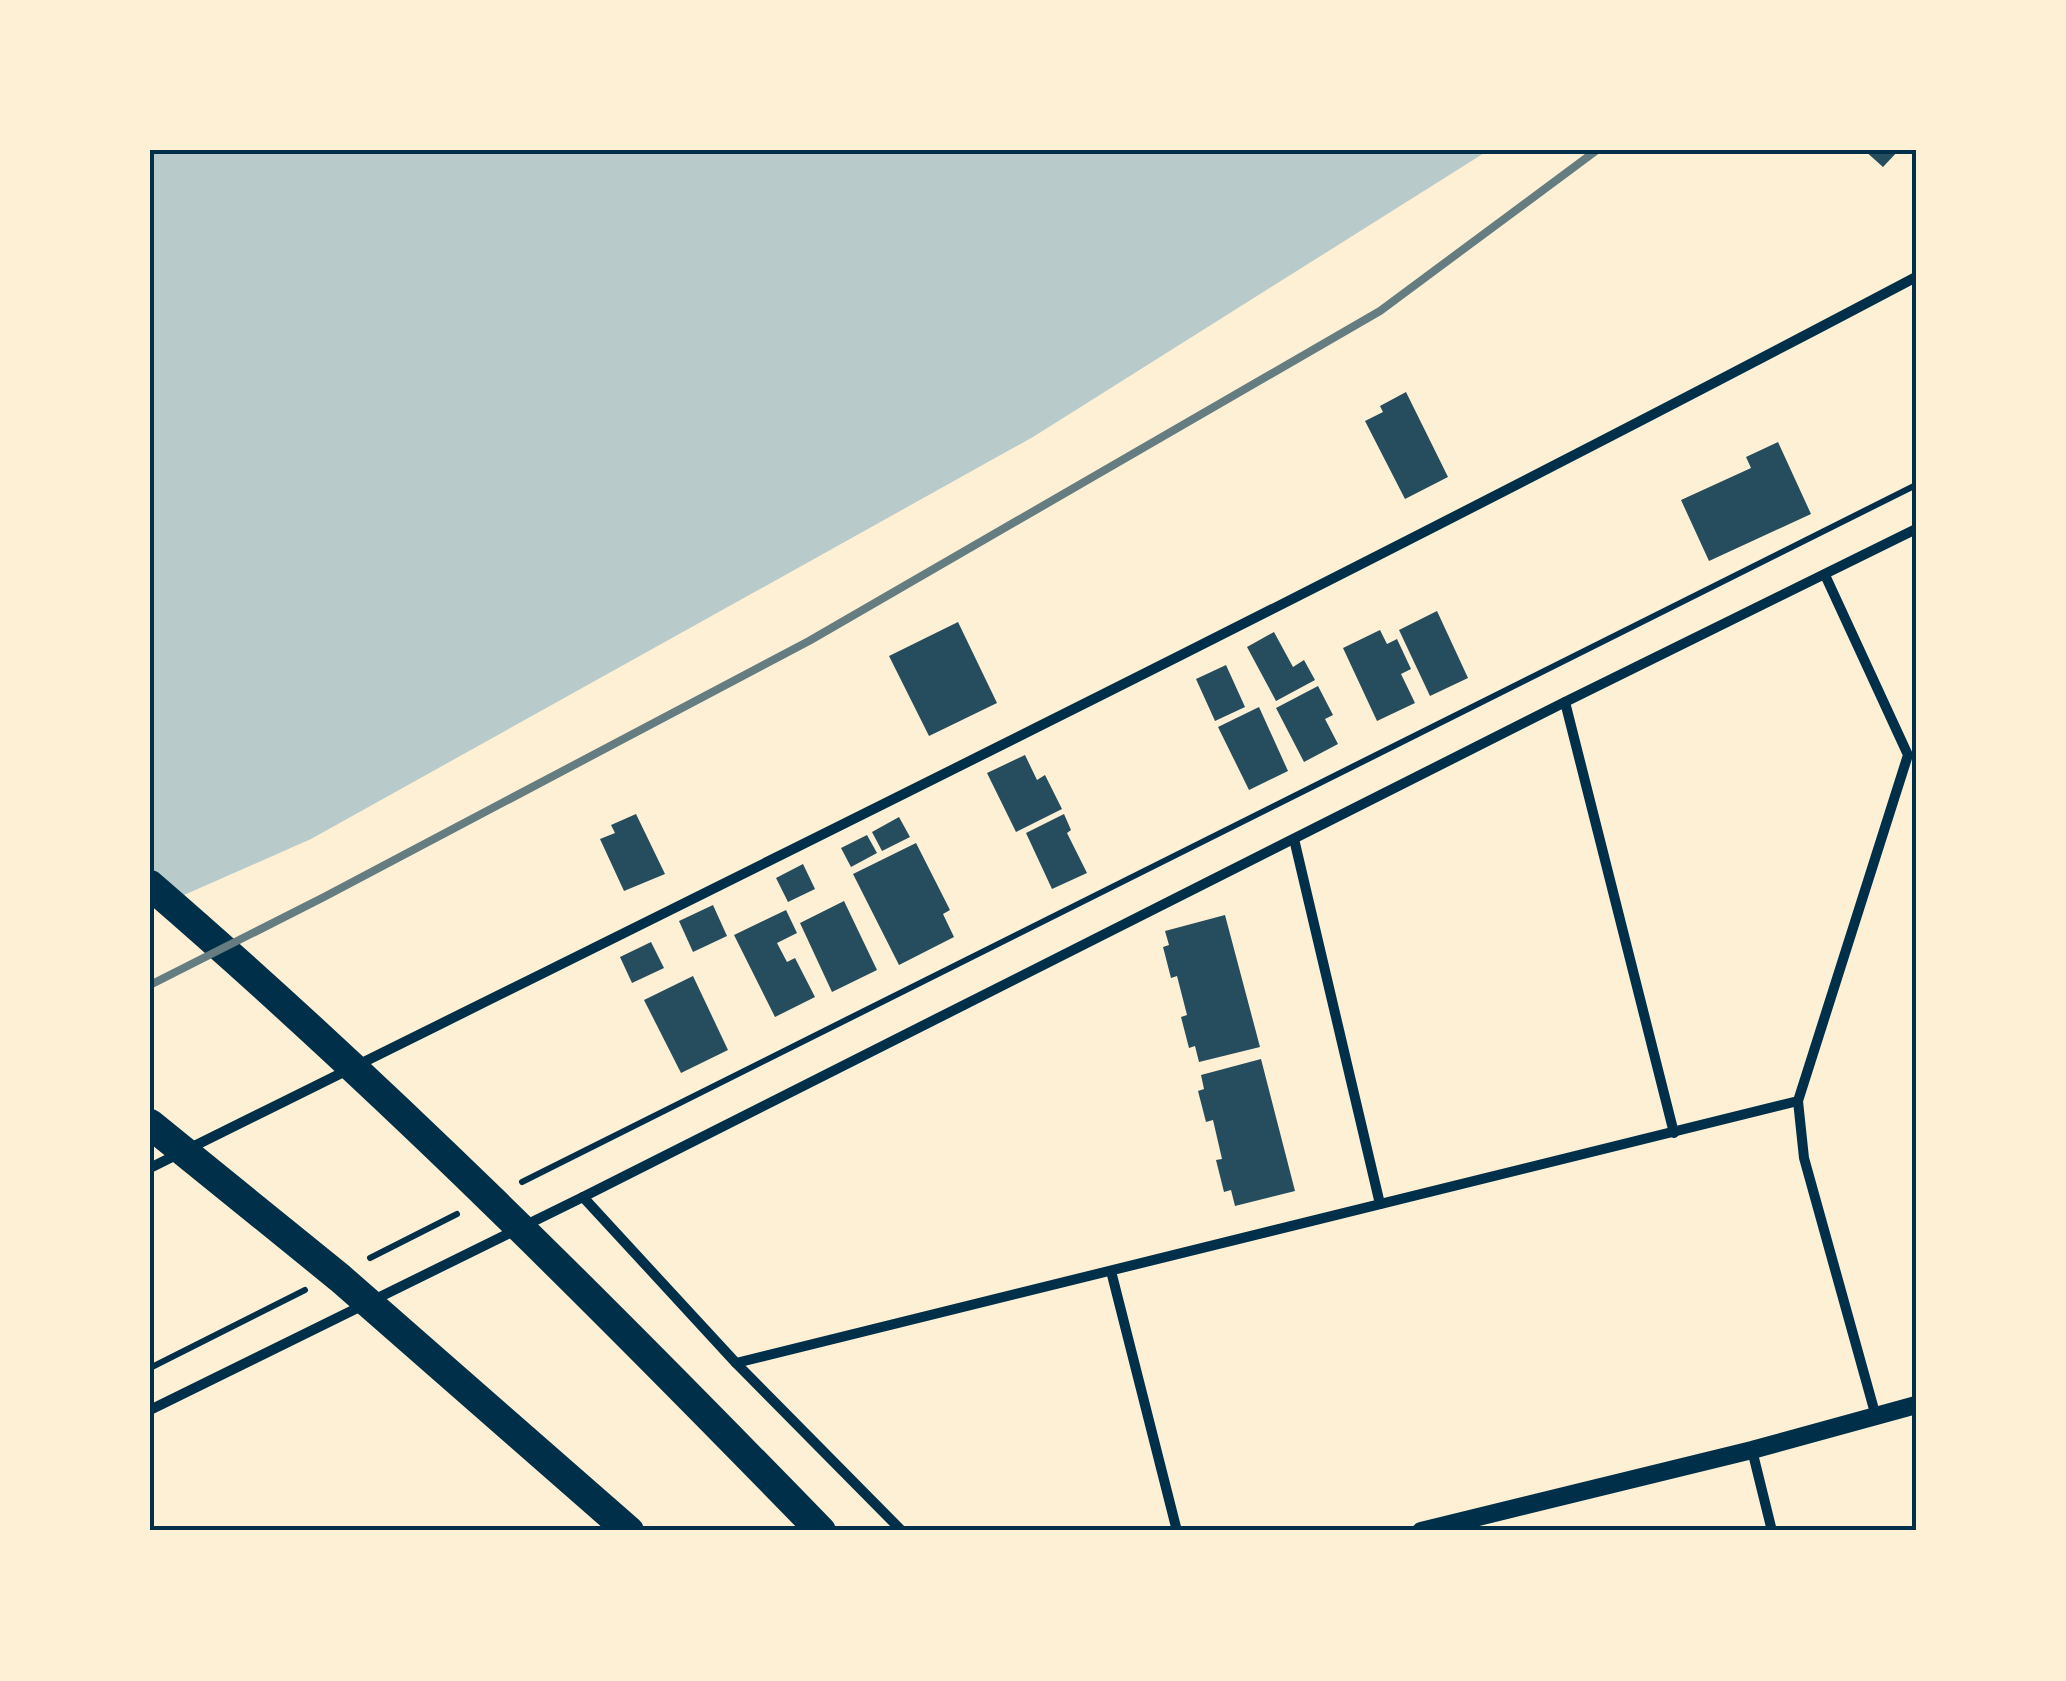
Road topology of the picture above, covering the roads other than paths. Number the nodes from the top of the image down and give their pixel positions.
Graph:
1 (1916, 277) edge
2 (1916, 529) edge
3 (1825, 574) junction
4 (1565, 702) junction
5 (1294, 839) junction
6 (150, 885) edge
7 (1798, 1101) junction
8 (150, 1124) edge
9 (1674, 1133) junction
10 (150, 1168) edge
11 (583, 1197) junction
12 (1380, 1204) junction
13 (1112, 1271) junction
14 (736, 1362) junction
15 (1916, 1404) edge
16 (150, 1410) edge
17 (1876, 1413) junction
18 (1752, 1450) junction
19 (630, 1531) edge
20 (821, 1531) edge
21 (902, 1531) edge
22 (1177, 1531) edge
23 (1421, 1531) edge
24 (1772, 1531) edge

1 - 10 street
2 - 3 street
3 - 4 street
3 - 7 street
4 - 5 street
4 - 9 street
5 - 11 street
5 - 12 street
6 - 20 highway
7 - 9 street
7 - 17 street
8 - 19 highway
9 - 12 street
11 - 14 street
11 - 16 street
12 - 13 street
13 - 14 street
13 - 22 street
14 - 21 street
15 - 17 street
17 - 18 street
18 - 23 street
18 - 24 street

